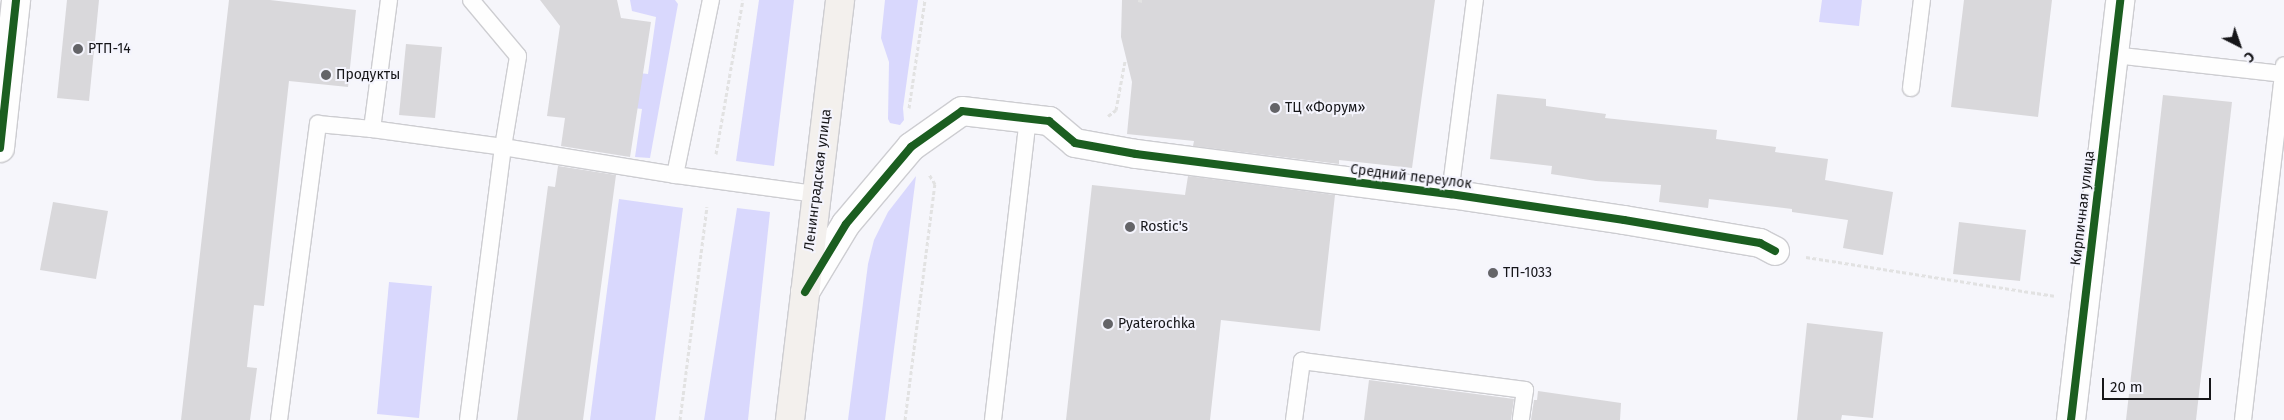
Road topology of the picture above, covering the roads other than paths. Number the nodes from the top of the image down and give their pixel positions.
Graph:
1 (16, 0) edge
2 (389, 0) edge
3 (471, 0) edge
4 (711, 0) edge
5 (840, 0) edge
6 (1475, 0) edge
7 (1922, 0) edge
8 (2120, 0) edge
9 (2114, 56) junction
10 (2283, 69) edge
11 (1912, 88) dead end
12 (1038, 120) junction
13 (372, 129) junction
14 (503, 147) junction
15 (0, 148) edge
16 (675, 175) junction
17 (816, 194) junction
18 (1450, 194) junction
19 (1775, 251) road end
20 (805, 292) junction
21 (279, 420) edge
22 (468, 420) edge
23 (790, 420) edge
24 (993, 420) edge
25 (1294, 420) edge
26 (1521, 420) edge
27 (2071, 420) edge
28 (2243, 420) edge

1 - 15 street
2 - 13 lane
3 - 14 lane
4 - 16 lane
5 - 17 main road, Ленинградская улица
6 - 18 lane
7 - 11 lane
8 - 9 street, Кирпичная улица
9 - 10 lane
9 - 27 street, Кирпичная улица
10 - 28 lane
12 - 18 street, Средний переулок
12 - 20 street
12 - 24 lane
13 - 14 lane
13 - 21 lane
14 - 16 lane
14 - 22 lane
16 - 17 lane
17 - 20 main road, Ленинградская улица
18 - 19 street, Средний переулок
20 - 23 main road, Ленинградская улица
25 - 26 lane

